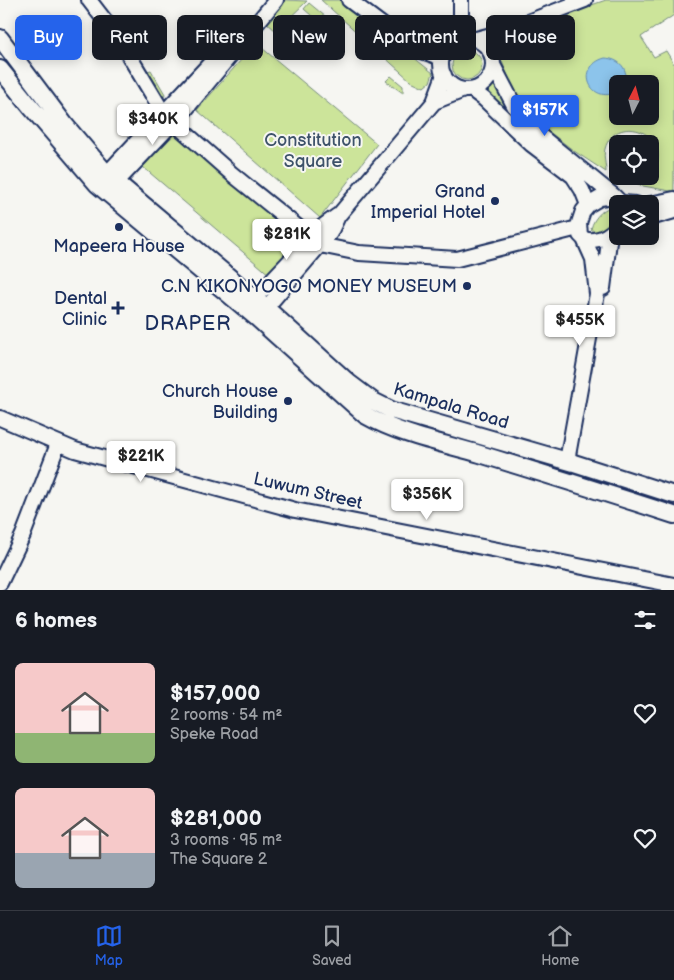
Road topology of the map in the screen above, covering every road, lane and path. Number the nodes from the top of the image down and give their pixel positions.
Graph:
1 (89, 0) edge
2 (268, 0) edge
3 (276, 0) edge
4 (350, 0) edge
5 (461, 0) edge
6 (585, 0) edge
7 (369, 15) edge
8 (461, 15) edge
9 (546, 15) edge
10 (0, 38) edge
11 (442, 60) edge
12 (492, 60) edge
13 (493, 65) junction
14 (0, 69) edge
15 (444, 75) junction
16 (468, 90) junction
17 (434, 102) junction
18 (168, 118) junction
19 (107, 183) junction
20 (612, 195) edge
21 (609, 199) edge
22 (674, 199) edge
23 (659, 202) edge
24 (588, 206) junction
25 (674, 211) edge
26 (659, 215) edge
27 (609, 232) edge
28 (581, 234) junction
29 (316, 241) junction
30 (611, 245) edge
31 (255, 308) junction
32 (0, 418) edge
33 (58, 444) junction
34 (570, 462) junction
35 (674, 495) edge
36 (674, 515) edge
37 (0, 583) edge
38 (674, 586) edge
39 (670, 590) edge

1 - 18 main road
2 - 18 main road
3 - 18 main road
4 - 7 main road
5 - 8 main road
6 - 9 main road
10 - 19 main road, Kampala Road
11 - 15 main road
12 - 13 main road
13 - 16 main road
13 - 20 main road
14 - 19 main road, Kampala Road
15 - 16 main road
15 - 17 main road
16 - 17 main road
16 - 24 main road
17 - 29 main road
18 - 19 main road
18 - 29 main road
19 - 31 main road, Kampala Road
21 - 24 main road
22 - 23 main road
24 - 28 main road
25 - 26 main road
27 - 28 main road
28 - 29 main road
28 - 34 main road
29 - 31 main road
30 - 34 main road
31 - 34 main road, Kampala Road
31 - 36 main road, Kampala Road
32 - 33 main road, Luwum Street
33 - 37 main road
33 - 38 main road, Luwum Street
34 - 35 main road, Kampala Road
38 - 39 main road

